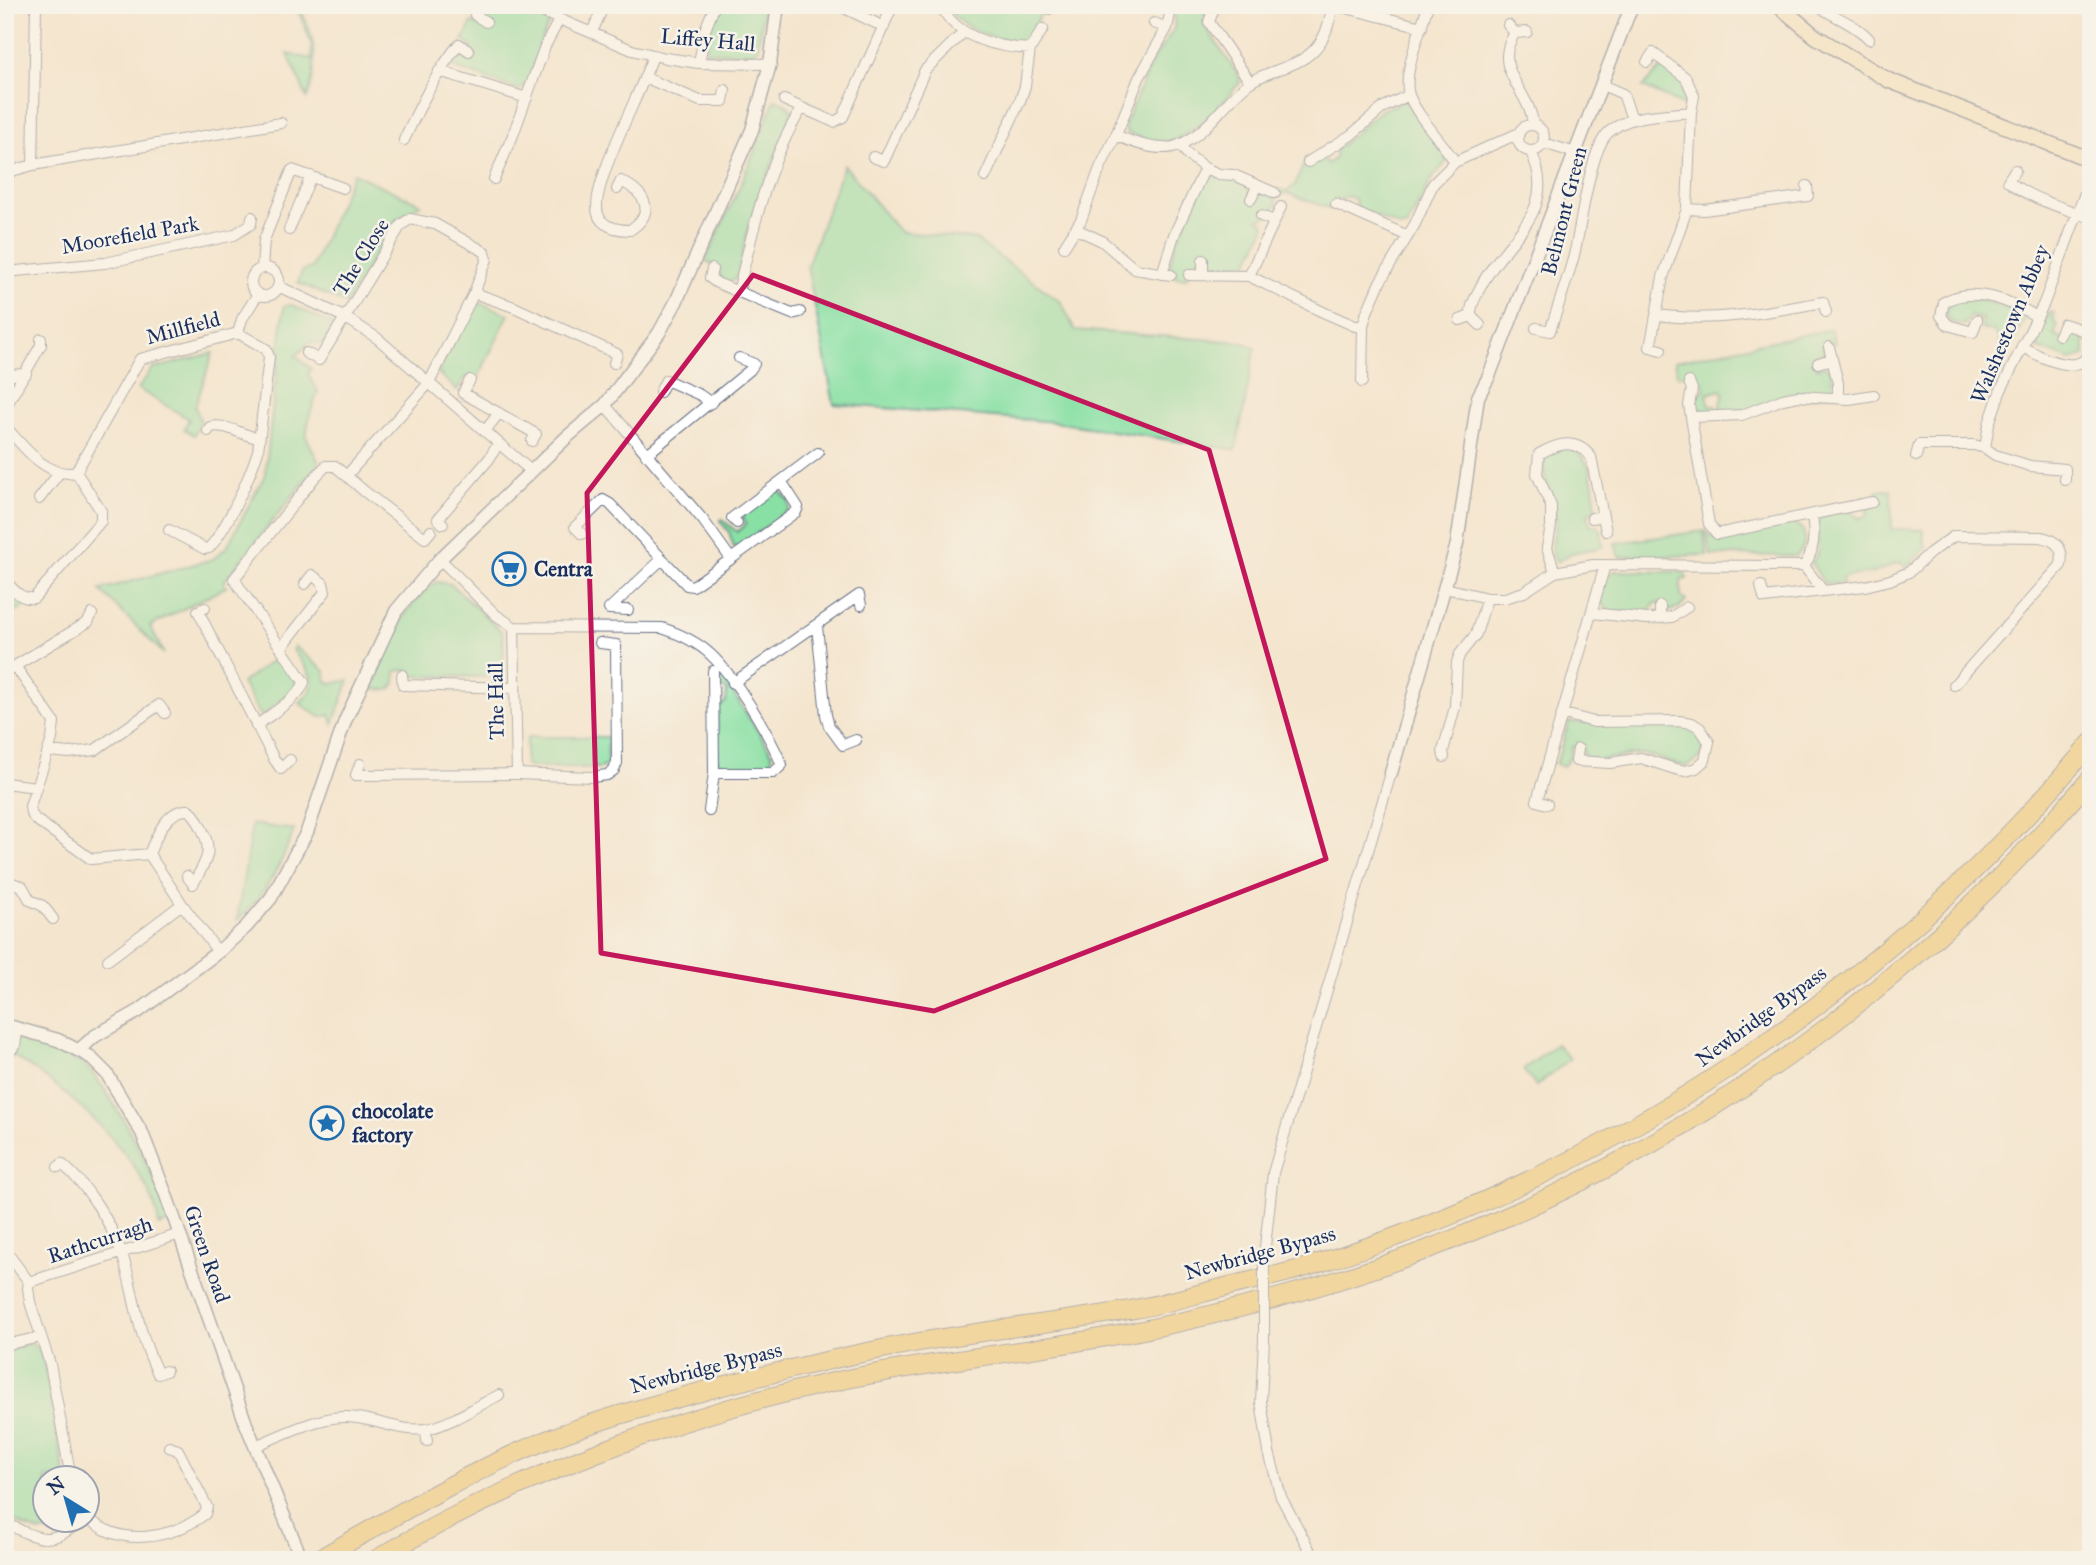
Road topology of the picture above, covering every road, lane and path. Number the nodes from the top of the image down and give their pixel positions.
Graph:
1 (36, 5) edge
2 (478, 5) edge
3 (526, 5) edge
4 (604, 5) edge
5 (715, 5) edge
6 (778, 5) edge
7 (838, 5) edge
8 (893, 5) edge
9 (941, 5) edge
10 (1172, 5) edge
11 (1215, 5) edge
12 (1334, 5) edge
13 (1428, 5) edge
14 (1632, 5) edge
15 (1778, 5) edge
16 (1817, 5) edge
17 (559, 20) junction
18 (486, 22) dead end
19 (1154, 23) dead end
20 (884, 27) junction
21 (1422, 27) junction
22 (1167, 28) junction
23 (1043, 29) dead end
24 (592, 32) junction
25 (964, 32) junction
26 (1527, 32) dead end
27 (1869, 39) dead end
28 (1030, 50) junction
29 (469, 51) dead end
30 (653, 55) junction
31 (1647, 62) dead end
32 (699, 63) junction
33 (769, 64) junction
34 (439, 71) junction
35 (646, 78) junction
36 (1250, 82) junction
37 (1602, 85) junction
38 (725, 90) dead end
39 (1409, 95) junction
40 (527, 98) junction
41 (784, 100) dead end
42 (802, 108) junction
43 (1691, 112) junction
44 (1632, 119) junction
45 (281, 123) dead end
46 (1533, 125) junction
47 (1519, 133) junction
48 (1116, 135) junction
49 (404, 141) dead end
50 (1544, 143) junction
51 (1180, 145) junction
52 (1531, 152) junction
53 (1575, 153) junction
54 (873, 157) dead end
55 (2091, 159) edge
56 (1308, 162) dead end
57 (1455, 162) junction
58 (33, 165) junction
59 (1205, 168) junction
60 (2015, 170) dead end
61 (5, 173) edge
62 (311, 176) junction
63 (985, 177) dead end
64 (2091, 177) edge
65 (494, 179) dead end
66 (1807, 186) dead end
67 (1257, 187) junction
68 (343, 188) dead end
69 (617, 189) dead end
70 (1275, 193) dead end
71 (1251, 199) dead end
72 (1336, 204) dead end
73 (1280, 207) dead end
74 (1687, 209) junction
75 (2077, 212) junction
76 (1261, 216) dead end
77 (252, 217) dead end
78 (2091, 218) edge
79 (1274, 221) junction
80 (1076, 229) junction
81 (289, 230) dead end
82 (1408, 236) junction
83 (1064, 247) dead end
84 (1203, 260) dead end
85 (262, 268) junction
86 (712, 269) dead end
87 (5, 272) edge
88 (1189, 275) dead end
89 (1203, 275) junction
90 (1249, 275) junction
91 (278, 286) junction
92 (738, 292) junction
93 (474, 293) junction
94 (258, 294) junction
95 (800, 312) dead end
96 (1826, 312) dead end
97 (1658, 315) junction
98 (1471, 316) junction
99 (2037, 317) junction
100 (346, 318) junction
101 (1460, 320) dead end
102 (1977, 320) dead end
103 (1480, 325) dead end
104 (1363, 326) junction
105 (1536, 328) dead end
106 (238, 333) junction
107 (2059, 335) dead end
108 (41, 340) dead end
109 (2022, 346) junction
110 (1829, 347) dead end
111 (1661, 350) dead end
112 (306, 353) dead end
113 (739, 358) dead end
114 (1832, 359) junction
115 (614, 363) dead end
116 (1818, 363) dead end
117 (26, 374) junction
118 (5, 375) edge
119 (471, 380) dead end
120 (1362, 382) dead end
121 (429, 383) junction
122 (1693, 386) dead end
123 (660, 392) dead end
124 (1874, 395) dead end
125 (1838, 398) junction
126 (711, 403) junction
127 (605, 405) junction
128 (5, 408) edge
129 (499, 413) junction
130 (1693, 417) junction
131 (5, 426) edge
132 (208, 431) dead end
133 (485, 431) junction
134 (259, 438) junction
135 (532, 441) dead end
136 (498, 444) junction
137 (1985, 448) junction
138 (818, 453) dead end
139 (646, 455) junction
140 (1916, 456) dead end
141 (531, 471) junction
142 (75, 472) junction
143 (59, 473) junction
144 (347, 475) junction
145 (2065, 480) dead end
146 (781, 481) junction
147 (39, 499) dead end
148 (1872, 502) dead end
149 (1603, 516) junction
150 (1812, 516) junction
151 (1592, 518) dead end
152 (737, 523) dead end
153 (443, 524) dead end
154 (169, 530) dead end
155 (430, 531) dead end
156 (1606, 531) dead end
157 (582, 534) dead end
158 (440, 559) junction
159 (731, 559) junction
160 (661, 560) junction
161 (1605, 565) junction
162 (1804, 566) junction
163 (1555, 572) junction
164 (5, 582) edge
165 (305, 584) dead end
166 (1761, 586) dead end
167 (1445, 588) junction
168 (1823, 591) junction
169 (1487, 598) junction
170 (861, 605) dead end
171 (1660, 606) dead end
172 (1686, 607) dead end
173 (205, 608) dead end
174 (628, 610) dead end
175 (1593, 613) junction
176 (92, 614) dead end
177 (1660, 618) junction
178 (817, 626) junction
179 (514, 627) junction
180 (600, 643) dead end
181 (282, 647) junction
182 (15, 666) junction
183 (713, 670) dead end
184 (5, 672) edge
185 (402, 675) dead end
186 (733, 683) junction
187 (1954, 685) dead end
188 (515, 688) junction
189 (165, 713) dead end
190 (1564, 714) junction
191 (256, 726) junction
192 (856, 740) dead end
193 (2091, 743) edge
194 (1578, 749) dead end
195 (48, 751) junction
196 (1444, 757) dead end
197 (290, 760) dead end
198 (360, 764) dead end
199 (714, 773) junction
200 (1391, 773) joint
201 (517, 775) junction
202 (2091, 778) edge
203 (5, 783) edge
204 (36, 787) junction
205 (1547, 804) dead end
206 (709, 811) dead end
207 (149, 854) junction
208 (187, 876) dead end
209 (5, 881) edge
210 (182, 904) junction
211 (53, 919) dead end
212 (218, 952) junction
213 (108, 960) dead end
214 (12, 1026) edge
215 (79, 1050) junction
216 (5, 1058) edge
217 (58, 1167) dead end
218 (180, 1234) junction
219 (5, 1250) edge
220 (122, 1254) junction
221 (29, 1282) junction
222 (40, 1336) junction
223 (5, 1345) edge
224 (158, 1374) dead end
225 (499, 1395) dead end
226 (426, 1429) junction
227 (427, 1441) dead end
228 (255, 1446) junction
229 (169, 1447) dead end
230 (68, 1464) edge
231 (5, 1522) edge
232 (102, 1527) edge
233 (61, 1534) edge
234 (302, 1560) edge
235 (317, 1560) edge
236 (375, 1560) edge
237 (1315, 1560) edge

1 - 58 street
2 - 18 street
3 - 17 street, Liffey Hall
4 - 24 street
5 - 32 street
6 - 33 street
7 - 20 street
8 - 20 street
9 - 25 street
10 - 22 street
11 - 36 street
12 - 21 street
12 - 36 street
13 - 21 street
14 - 37 street
15 - 55 main road
16 - 27 street
17 - 24 street, Liffey Hall
17 - 40 street
19 - 22 street
20 - 42 street
21 - 39 street
22 - 48 street
23 - 28 street
24 - 30 street, Liffey Hall
25 - 28 street
25 - 54 street
26 - 46 street
28 - 63 street
29 - 34 street
30 - 32 street, Liffey Hall
30 - 35 street
31 - 43 street
32 - 33 street, Liffey Hall
33 - 127 street
34 - 40 street
34 - 49 street
35 - 38 street
35 - 69 street
36 - 51 street
37 - 44 street
37 - 53 street
39 - 56 street
39 - 57 street
40 - 65 street
41 - 42 street
42 - 92 street
43 - 44 street, Belmont Green
43 - 74 street
44 - 105 street, Belmont Green
45 - 58 street
46 - 47 street
46 - 50 street
47 - 52 street
47 - 57 street
48 - 51 street
48 - 80 street
50 - 52 street
50 - 53 street
51 - 59 street
52 - 98 street
53 - 167 street
57 - 82 street
58 - 61 street
59 - 67 street
59 - 80 street
60 - 75 street
62 - 68 street
62 - 81 street
62 - 85 street
64 - 75 street, Walshestown Abbey
66 - 74 street
67 - 70 street
67 - 71 street
72 - 82 street
73 - 79 street
74 - 97 street
75 - 78 street
75 - 99 street, Walshestown Abbey
76 - 79 street
77 - 87 street, Moorefield Park
79 - 90 street
80 - 83 street
82 - 104 street
84 - 89 street
85 - 91 street
85 - 94 street
86 - 92 street
88 - 89 street
89 - 90 street
90 - 104 street
91 - 94 street
91 - 100 street, The Close
92 - 95 street
93 - 100 street, The Close
93 - 115 street
93 - 121 street, The Close
94 - 106 street, Millfield
96 - 97 street
97 - 111 street
98 - 101 street
98 - 103 street
99 - 102 street
99 - 109 street, Walshestown Abbey
100 - 112 street, The Close
100 - 121 street, The Close
104 - 120 street
106 - 134 street
106 - 142 street, Millfield
107 - 109 street
108 - 117 street
109 - 137 street, Walshestown Abbey
110 - 114 street
113 - 126 street
114 - 116 street
114 - 125 street
117 - 118 street
117 - 128 street
119 - 129 street
121 - 133 street, The Close
121 - 144 street, The Close
122 - 130 street
123 - 126 street
124 - 125 street
125 - 130 street
126 - 139 street
127 - 139 street
127 - 141 street
129 - 133 street
129 - 135 street
130 - 150 street
131 - 143 street
132 - 134 street
133 - 136 street, The Close
134 - 154 street
136 - 141 street, The Close
136 - 153 street
137 - 140 street
137 - 145 street
138 - 146 street
139 - 159 street
141 - 158 street
142 - 143 street
142 - 164 street
143 - 147 street
144 - 155 street
144 - 181 street
146 - 152 street
146 - 159 street
148 - 150 street
149 - 151 street
149 - 156 street
149 - 163 street
150 - 162 street
157 - 160 street
158 - 179 street
158 - 212 street
159 - 160 street
160 - 174 street
161 - 162 street
161 - 163 street
161 - 175 street
162 - 168 street
163 - 169 street
165 - 181 street
166 - 168 street
167 - 169 street
167 - 200 street
168 - 187 street
169 - 196 street
170 - 178 street
171 - 177 street
172 - 177 street
173 - 191 street
175 - 177 street
175 - 190 street
176 - 182 street
178 - 186 street
178 - 192 street
179 - 186 street
179 - 188 street, The Hall
180 - 201 street
181 - 191 street
182 - 184 street
182 - 195 street
183 - 199 street
185 - 188 street
186 - 199 street
188 - 201 street, The Hall
189 - 195 street
190 - 194 street
190 - 205 street
191 - 197 street
193 - 235 highway, Newbridge Bypass
195 - 204 street
198 - 201 street
199 - 206 street
200 - 237 street, bridge
202 - 236 highway, Newbridge Bypass
203 - 204 street
204 - 207 street
207 - 208 street
207 - 210 street
209 - 211 street
210 - 212 street
210 - 213 street
212 - 215 street
214 - 215 street, Green Road
214 - 216 street
215 - 218 street, Green Road
217 - 220 street
218 - 220 street, Rathcurragh
218 - 228 street, Green Road
219 - 221 street, Rathcurragh
220 - 221 street, Rathcurragh
220 - 224 street
221 - 222 street
222 - 223 street
222 - 230 street
225 - 226 street
226 - 227 street
226 - 228 street
228 - 234 street, Green Road
229 - 232 street
231 - 233 street

